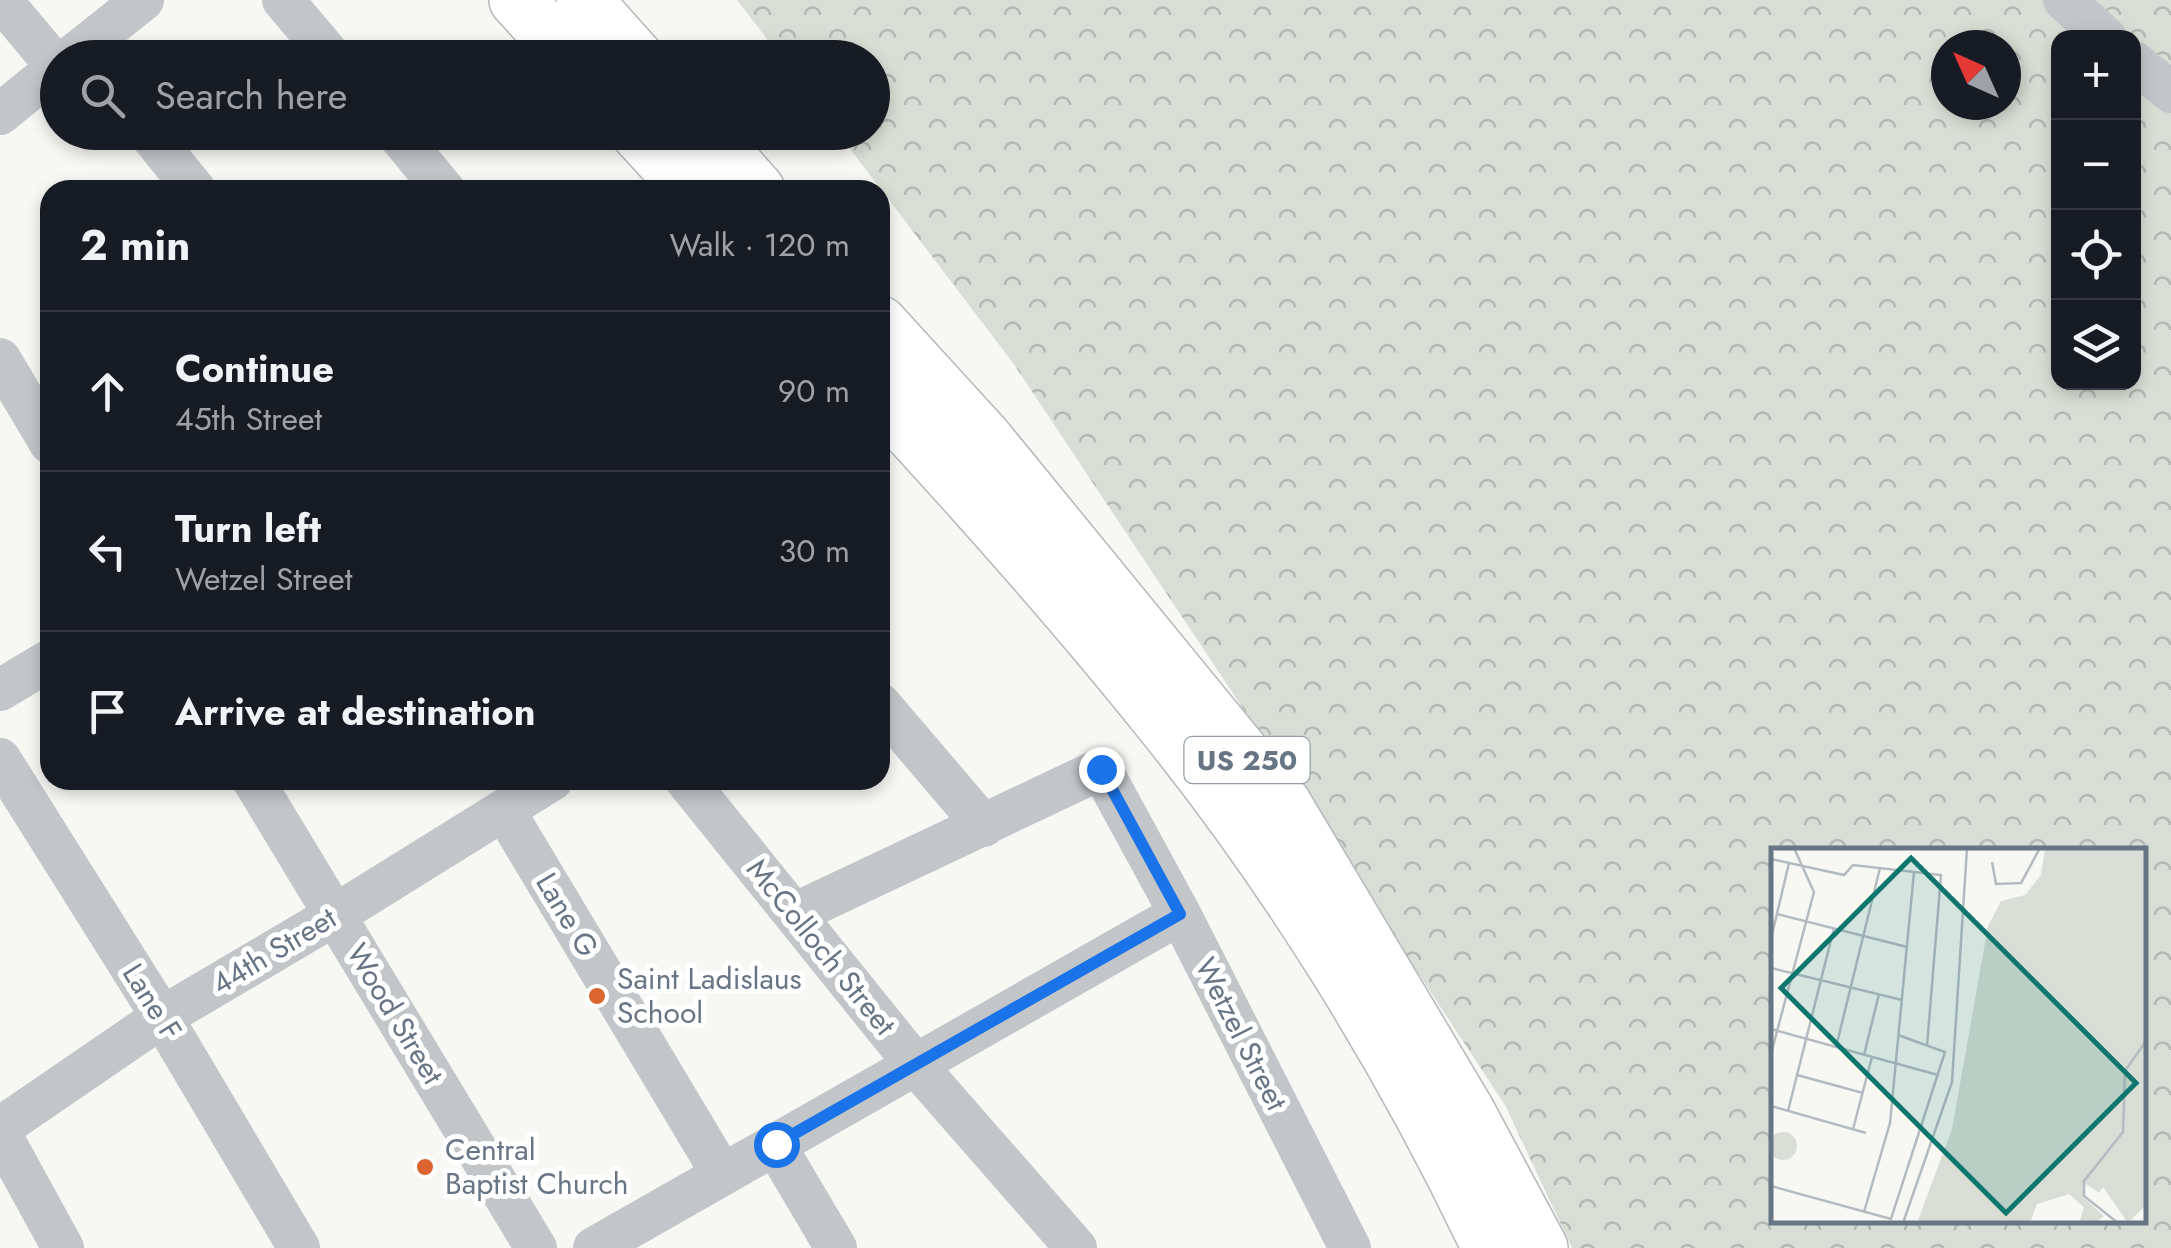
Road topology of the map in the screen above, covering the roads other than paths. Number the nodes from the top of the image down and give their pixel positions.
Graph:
1 (1, 0) edge
2 (143, 0) edge
3 (283, 0) edge
4 (517, 0) edge
5 (584, 0) edge
6 (2064, 0) edge
7 (2097, 30) edge
8 (47, 40) edge
9 (94, 40) edge
10 (317, 40) edge
11 (554, 40) edge
12 (620, 40) edge
13 (2141, 68) edge
14 (40, 83) edge
15 (2171, 92) edge
16 (0, 114) edge
17 (163, 150) edge
18 (411, 150) edge
19 (654, 150) edge
20 (721, 150) edge
21 (188, 180) edge
22 (436, 180) edge
23 (681, 180) edge
24 (748, 180) edge
25 (890, 335) edge
26 (0, 359) edge
27 (890, 409) edge
28 (40, 425) edge
29 (40, 666) edge
30 (0, 690) edge
31 (890, 716) edge
32 (0, 759) edge
33 (259, 790) edge
34 (536, 790) edge
35 (694, 790) edge
36 (504, 810) junction
37 (984, 826) junction
38 (796, 913) junction
39 (1180, 914) junction
40 (335, 915) junction
41 (162, 1016) junction
42 (914, 1063) junction
43 (0, 1131) edge
44 (776, 1144) junction
45 (722, 1174) junction
46 (63, 1248) edge
47 (299, 1248) edge
48 (536, 1248) edge
49 (594, 1248) edge
50 (836, 1248) edge
51 (1076, 1248) edge
52 (1350, 1248) edge
53 (1490, 1248) edge
54 (1540, 1248) edge

1 - 8 street
2 - 9 street
3 - 10 street
4 - 11 highway
5 - 12 highway
6 - 7 street
13 - 15 street
14 - 16 street
17 - 21 street
18 - 22 street
19 - 23 highway
20 - 24 highway
25 - 54 highway, US 250
26 - 28 street
27 - 53 highway, US 250
29 - 30 street
31 - 37 street
32 - 41 street, Lane F
33 - 40 street, Wood Street
34 - 36 street, 44th Street
35 - 38 street, McColloch Street
36 - 40 street, 44th Street
36 - 45 street, Lane G
37 - 38 street
37 - 39 street, Wetzel Street
38 - 42 street, McColloch Street
39 - 42 street
39 - 52 street, Wetzel Street
40 - 41 street, 44th Street
40 - 48 street, Wood Street
41 - 43 street, 44th Street
41 - 47 street, Lane F
42 - 44 street
42 - 51 street, McColloch Street
43 - 46 street
44 - 45 street
44 - 50 street
45 - 49 street

